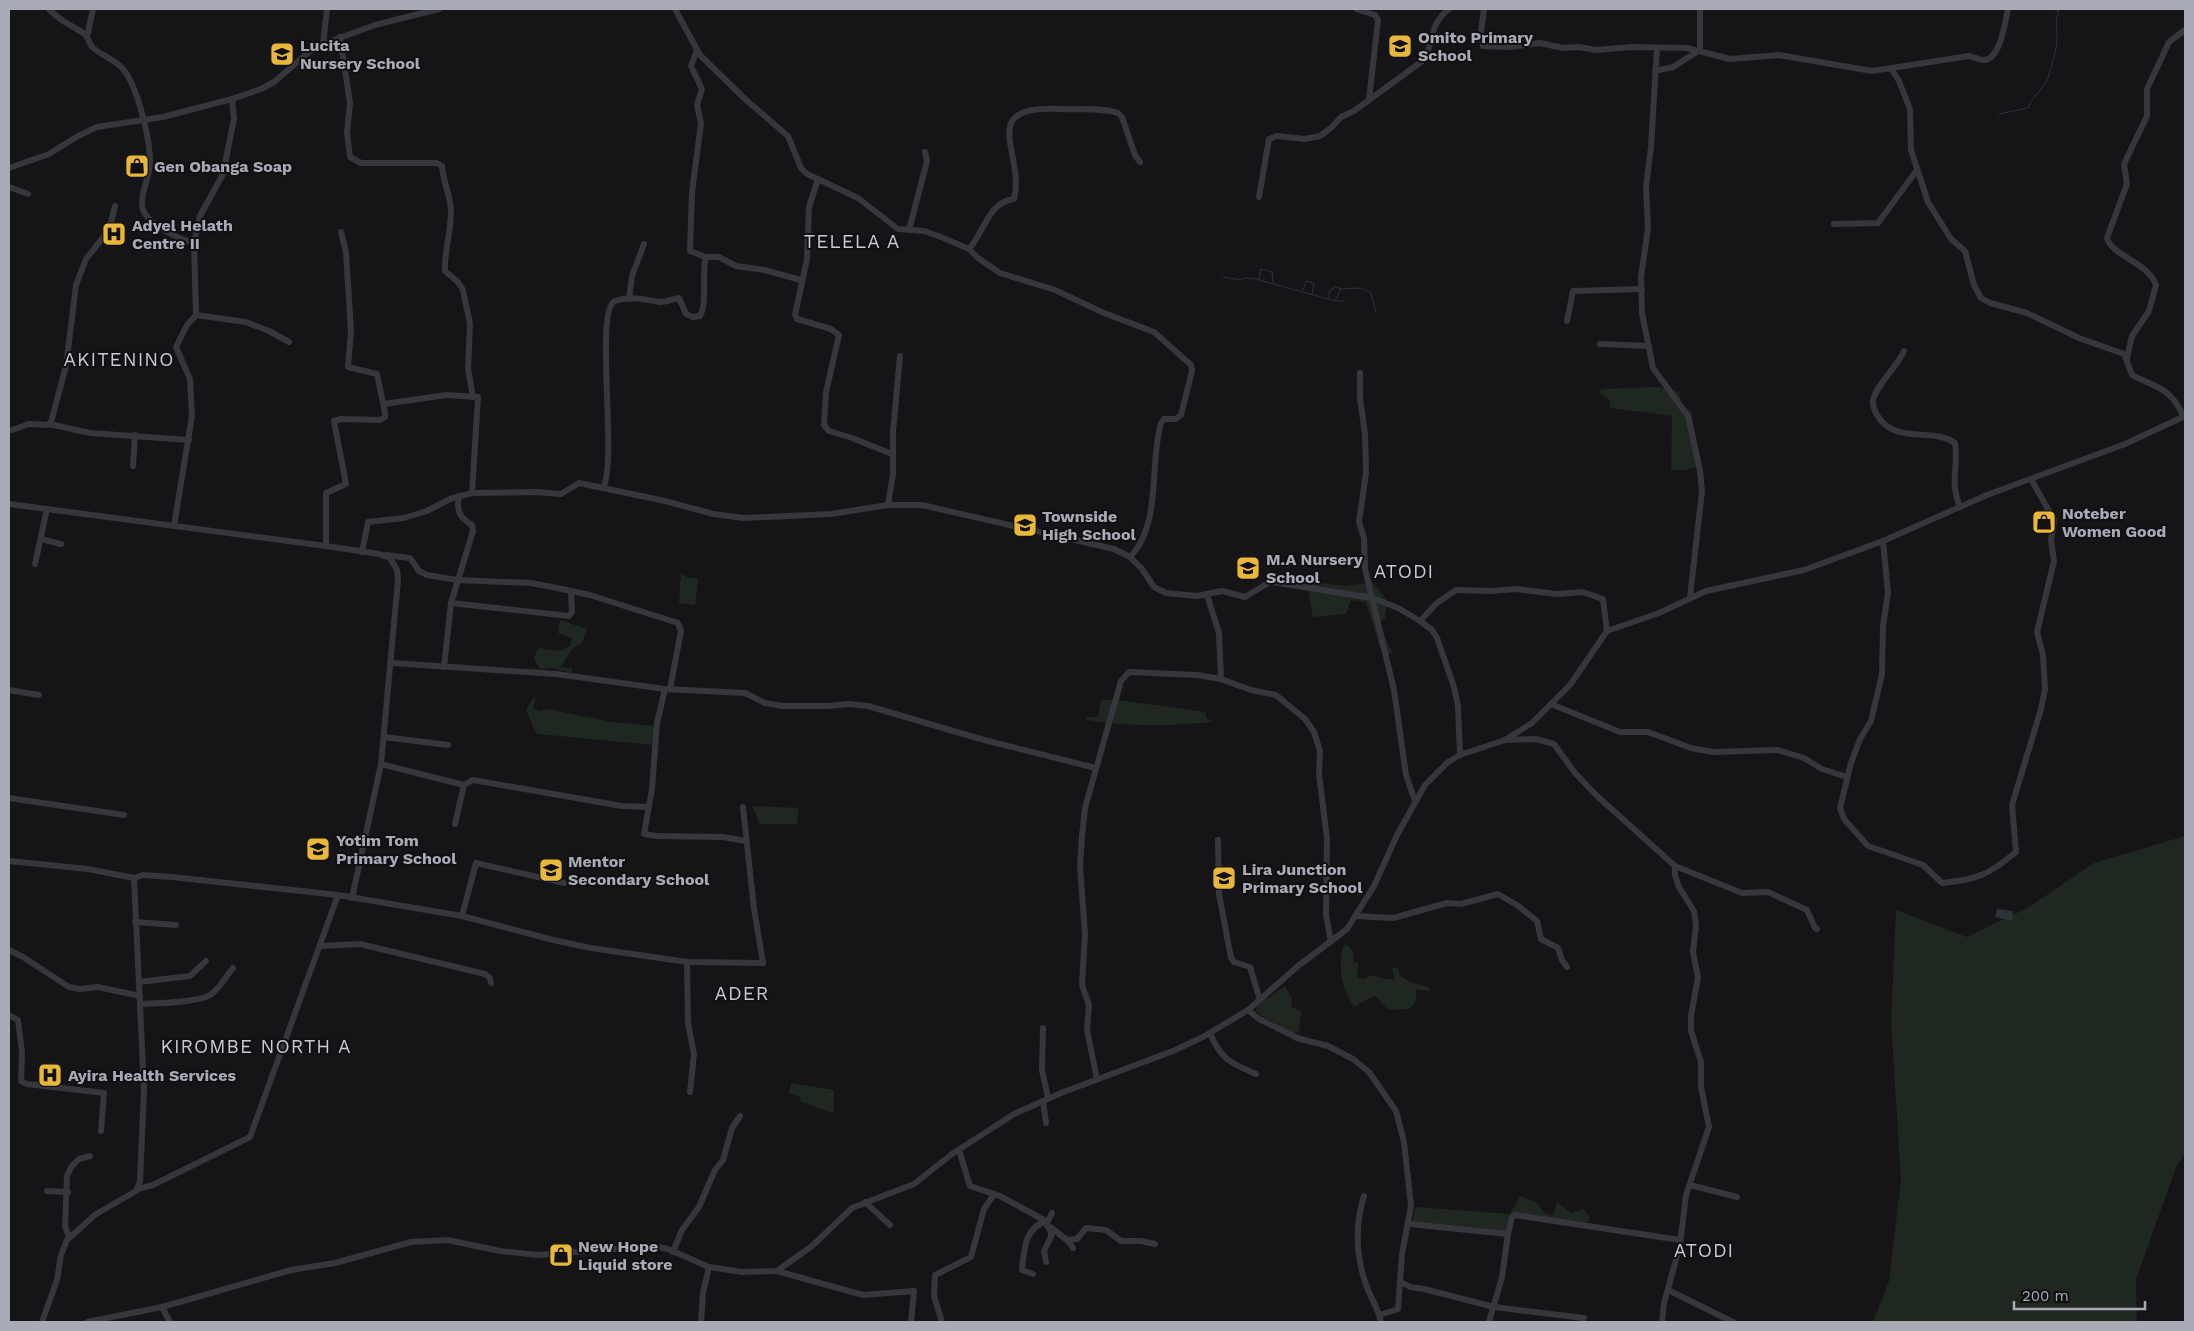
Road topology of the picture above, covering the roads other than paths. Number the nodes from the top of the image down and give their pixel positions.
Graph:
1 (49, 9) edge
2 (93, 9) edge
3 (327, 9) edge
4 (439, 9) edge
5 (675, 9) edge
6 (1356, 9) edge
7 (1449, 9) edge
8 (1484, 9) edge
9 (1700, 9) edge
10 (2008, 9) edge
11 (2185, 30) edge
12 (88, 37) junction
13 (340, 37) junction
14 (322, 44) junction
15 (1657, 48) junction
16 (697, 50) junction
17 (1700, 50) junction
18 (1892, 70) junction
19 (1655, 71) junction
20 (232, 99) junction
21 (1369, 100) junction
22 (143, 121) junction
23 (925, 152) dead end
24 (1140, 162) dead end
25 (9, 168) edge
26 (1917, 170) junction
27 (818, 179) junction
28 (9, 187) edge
29 (28, 194) dead end
30 (1259, 196) dead end
31 (115, 206) dead end
32 (1834, 224) dead end
33 (909, 230) junction
34 (341, 232) dead end
35 (194, 243) junction
36 (644, 244) dead end
37 (969, 249) junction
38 (706, 257) junction
39 (801, 280) junction
40 (1642, 289) junction
41 (629, 299) junction
42 (196, 315) junction
43 (1567, 321) dead end
44 (289, 342) dead end
45 (1600, 344) dead end
46 (1649, 346) junction
47 (1904, 351) dead end
48 (900, 356) dead end
49 (2127, 358) junction
50 (1360, 373) dead end
51 (473, 397) junction
52 (384, 404) junction
53 (2184, 416) edge
54 (49, 424) junction
55 (9, 431) edge
56 (135, 435) junction
57 (189, 440) junction
58 (892, 454) junction
59 (133, 466) dead end
60 (2031, 479) junction
61 (604, 488) junction
62 (472, 493) junction
63 (459, 496) junction
64 (9, 504) edge
65 (888, 505) junction
66 (1960, 507) junction
67 (47, 509) junction
68 (174, 526) junction
69 (41, 538) junction
70 (1883, 541) junction
71 (61, 544) dead end
72 (326, 546) junction
73 (362, 552) junction
74 (385, 555) junction
75 (1130, 557) junction
76 (35, 564) dead end
77 (457, 580) junction
78 (571, 591) junction
79 (1207, 595) junction
80 (1690, 597) junction
81 (1372, 598) junction
82 (451, 603) junction
83 (1420, 621) junction
84 (1607, 631) junction
85 (392, 664) junction
86 (444, 667) junction
87 (1221, 679) junction
88 (668, 689) junction
89 (9, 690) edge
90 (39, 696) dead end
91 (1551, 704) junction
92 (384, 737) junction
93 (1505, 740) junction
94 (448, 745) dead end
95 (1460, 754) junction
96 (381, 764) junction
97 (1096, 768) junction
98 (1847, 777) junction
99 (464, 785) junction
100 (9, 798) edge
101 (1415, 800) junction
102 (648, 807) junction
103 (743, 807) dead end
104 (124, 815) dead end
105 (456, 824) dead end
106 (1218, 840) dead end
107 (746, 841) junction
108 (9, 861) edge
109 (1676, 866) junction
110 (134, 878) junction
111 (564, 883) dead end
112 (338, 895) junction
113 (352, 898) junction
114 (462, 916) junction
115 (1356, 916) junction
116 (135, 922) junction
117 (176, 925) dead end
118 (1817, 929) dead end
119 (1331, 942) junction
120 (320, 946) junction
121 (9, 950) edge
122 (206, 961) dead end
123 (687, 962) junction
124 (1567, 966) dead end
125 (233, 968) dead end
126 (139, 982) junction
127 (491, 983) dead end
128 (140, 996) junction
129 (1260, 1000) junction
130 (140, 1004) junction
131 (1248, 1010) junction
132 (9, 1015) edge
133 (1043, 1028) dead end
134 (1210, 1032) junction
135 (1256, 1074) dead end
136 (1097, 1079) junction
137 (690, 1092) dead end
138 (1046, 1100) junction
139 (740, 1116) dead end
140 (1046, 1123) dead end
141 (101, 1131) dead end
142 (959, 1150) junction
143 (90, 1156) dead end
144 (1690, 1185) junction
145 (138, 1189) junction
146 (47, 1191) dead end
147 (68, 1192) junction
148 (994, 1194) junction
149 (1364, 1196) dead end
150 (1737, 1197) dead end
151 (865, 1202) junction
152 (1052, 1213) dead end
153 (1048, 1223) junction
154 (1410, 1224) junction
155 (890, 1225) dead end
156 (1508, 1234) junction
157 (69, 1237) junction
158 (1067, 1240) junction
159 (1680, 1240) junction
160 (1155, 1244) dead end
161 (1072, 1248) dead end
162 (673, 1252) junction
163 (1046, 1262) dead end
164 (709, 1267) junction
165 (776, 1270) junction
166 (1033, 1274) dead end
167 (1400, 1282) junction
168 (1668, 1290) junction
169 (162, 1307) junction
170 (1494, 1307) junction
171 (1584, 1318) dead end
172 (1380, 1319) edge
173 (42, 1322) edge
174 (88, 1322) edge
175 (170, 1322) edge
176 (701, 1322) edge
177 (912, 1322) edge
178 (942, 1322) edge
179 (1490, 1322) edge
180 (1662, 1322) edge
181 (1732, 1322) edge

1 - 12 street
2 - 12 street
3 - 14 street
4 - 13 street
5 - 16 street
6 - 21 street
7 - 21 street
8 - 15 street
9 - 17 street
10 - 18 street
11 - 49 street
12 - 22 street
13 - 14 street
13 - 51 street
14 - 20 street
15 - 17 street
15 - 19 street
16 - 27 street
16 - 38 street
17 - 18 street
17 - 19 street
18 - 26 street
19 - 40 street
20 - 22 street
20 - 35 street
21 - 30 street
22 - 25 street
22 - 35 street
23 - 33 street
24 - 37 street
26 - 32 street
26 - 49 street
27 - 33 street
27 - 39 street
28 - 29 street
31 - 54 street
33 - 37 street
34 - 52 street
35 - 42 street
36 - 41 street
37 - 75 street
38 - 39 street
38 - 41 street
39 - 58 street
40 - 43 street
40 - 46 street
41 - 61 street
42 - 44 street
42 - 57 street
45 - 46 street
46 - 80 street
47 - 66 street
48 - 58 street
49 - 53 street
50 - 81 street
51 - 52 street
51 - 62 street
52 - 72 street
53 - 60 street
54 - 55 street
54 - 56 street
56 - 57 street
56 - 59 street
57 - 68 street
58 - 65 street
60 - 66 street
60 - 98 street
61 - 62 street
61 - 65 street
62 - 63 street
63 - 73 street
63 - 77 street
64 - 67 street
65 - 75 street
66 - 70 street
67 - 68 street
67 - 69 street
68 - 72 street
69 - 71 street
69 - 76 street
70 - 80 street
70 - 98 street
72 - 73 street
73 - 74 street
74 - 77 street
74 - 85 street
75 - 79 street
77 - 78 street
77 - 82 street
78 - 82 street
78 - 88 street
79 - 81 street
79 - 87 street
80 - 84 street
81 - 83 street
81 - 101 street
82 - 86 street
83 - 84 street
83 - 95 street
84 - 91 street
85 - 86 street
85 - 92 street
86 - 88 street
87 - 97 street
87 - 119 street
88 - 97 street
88 - 102 street
89 - 90 street
91 - 93 street
91 - 98 street
92 - 94 street
92 - 96 street
93 - 95 street
93 - 109 street
95 - 101 street
96 - 99 street
96 - 113 street
97 - 136 street
99 - 102 street
99 - 105 street
100 - 104 street
101 - 115 street
102 - 107 street
103 - 107 street
106 - 129 street
107 - 123 street
108 - 110 street
109 - 118 street
109 - 144 street
110 - 112 street
110 - 116 street
111 - 114 street
112 - 113 street
112 - 120 street
113 - 114 street
114 - 123 street
115 - 119 street
115 - 124 street
116 - 117 street
116 - 126 street
119 - 129 street
120 - 127 street
120 - 145 street
121 - 128 street
122 - 126 street
123 - 137 street
125 - 130 street
126 - 128 street
128 - 130 street
129 - 131 street
130 - 145 street
131 - 134 street
131 - 154 street
132 - 141 street
133 - 138 street
134 - 135 street
134 - 136 street
136 - 138 street
138 - 140 street
138 - 142 street
139 - 162 street
142 - 148 street
142 - 151 street
143 - 147 street
144 - 150 street
144 - 159 street
145 - 157 street
146 - 147 street
147 - 157 street
148 - 153 street
148 - 178 street
149 - 172 street
151 - 155 street
151 - 165 street
152 - 153 street
153 - 158 street
153 - 163 street
153 - 166 street
154 - 156 street
154 - 167 street
156 - 159 street
156 - 170 street
157 - 173 street
158 - 160 street
158 - 161 street
159 - 168 street
162 - 164 street
162 - 169 street
164 - 165 street
164 - 176 street
165 - 177 street
167 - 170 street
167 - 172 street
168 - 180 street
168 - 181 street
169 - 174 street
169 - 175 street
170 - 171 street
170 - 179 street

